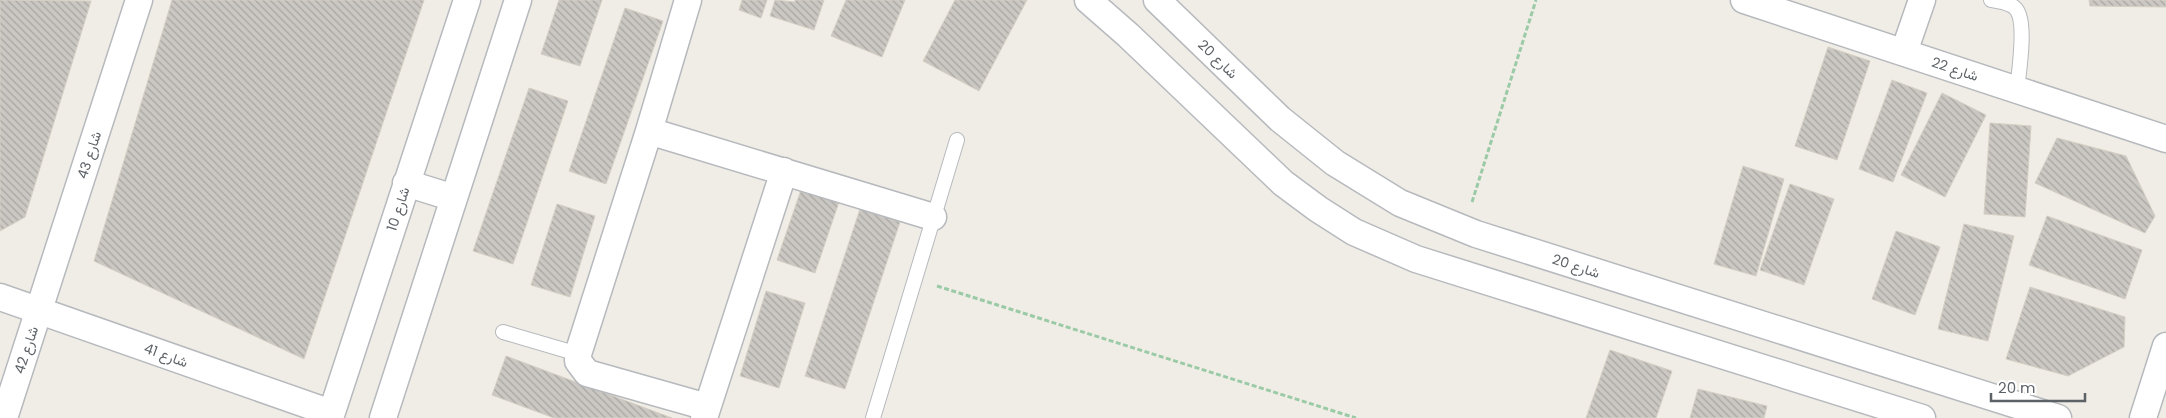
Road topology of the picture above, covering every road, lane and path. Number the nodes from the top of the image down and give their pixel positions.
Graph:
1 (139, 0) edge
2 (467, 0) edge
3 (518, 0) edge
4 (688, 0) edge
5 (1088, 0) edge
6 (1156, 0) edge
7 (1536, 0) edge
8 (1744, 0) edge
9 (1922, 0) edge
10 (1991, 0) edge
11 (1904, 52) junction
12 (2018, 89) junction
13 (649, 131) junction
14 (2166, 139) edge
15 (957, 140) dead end
16 (784, 171) junction
17 (406, 184) junction
18 (454, 198) junction
19 (933, 217) junction
20 (1463, 229) junction
21 (915, 279) junction
22 (0, 297) edge
23 (39, 310) junction
24 (504, 332) dead end
25 (2166, 346) edge
26 (578, 354) junction
27 (1920, 374) junction
28 (705, 412) edge
29 (330, 416) edge
30 (1915, 416) edge
31 (4, 418) edge
32 (382, 418) edge
33 (873, 418) edge
34 (1356, 418) edge
35 (2058, 418) edge
36 (2143, 418) edge

1 - 23 street, شارع 43
2 - 17 street, شارع 10
3 - 18 street
4 - 13 street
5 - 30 street
6 - 20 street, شارع 20
7 - 20 path
8 - 11 street, شارع 22
9 - 11 street
10 - 12 lane
11 - 12 street, شارع 22
12 - 14 street, شارع 22
13 - 16 street
13 - 26 street
15 - 19 lane
16 - 19 street
16 - 28 street
17 - 18 street
17 - 29 street, شارع 10
18 - 32 street
19 - 21 lane
20 - 27 street, شارع 20
21 - 33 lane
21 - 34 path
22 - 23 street, شارع 41
23 - 29 street, شارع 41
23 - 31 street, شارع 42
24 - 26 lane
25 - 36 street
26 - 28 street
27 - 30 street
27 - 35 street, شارع 20

